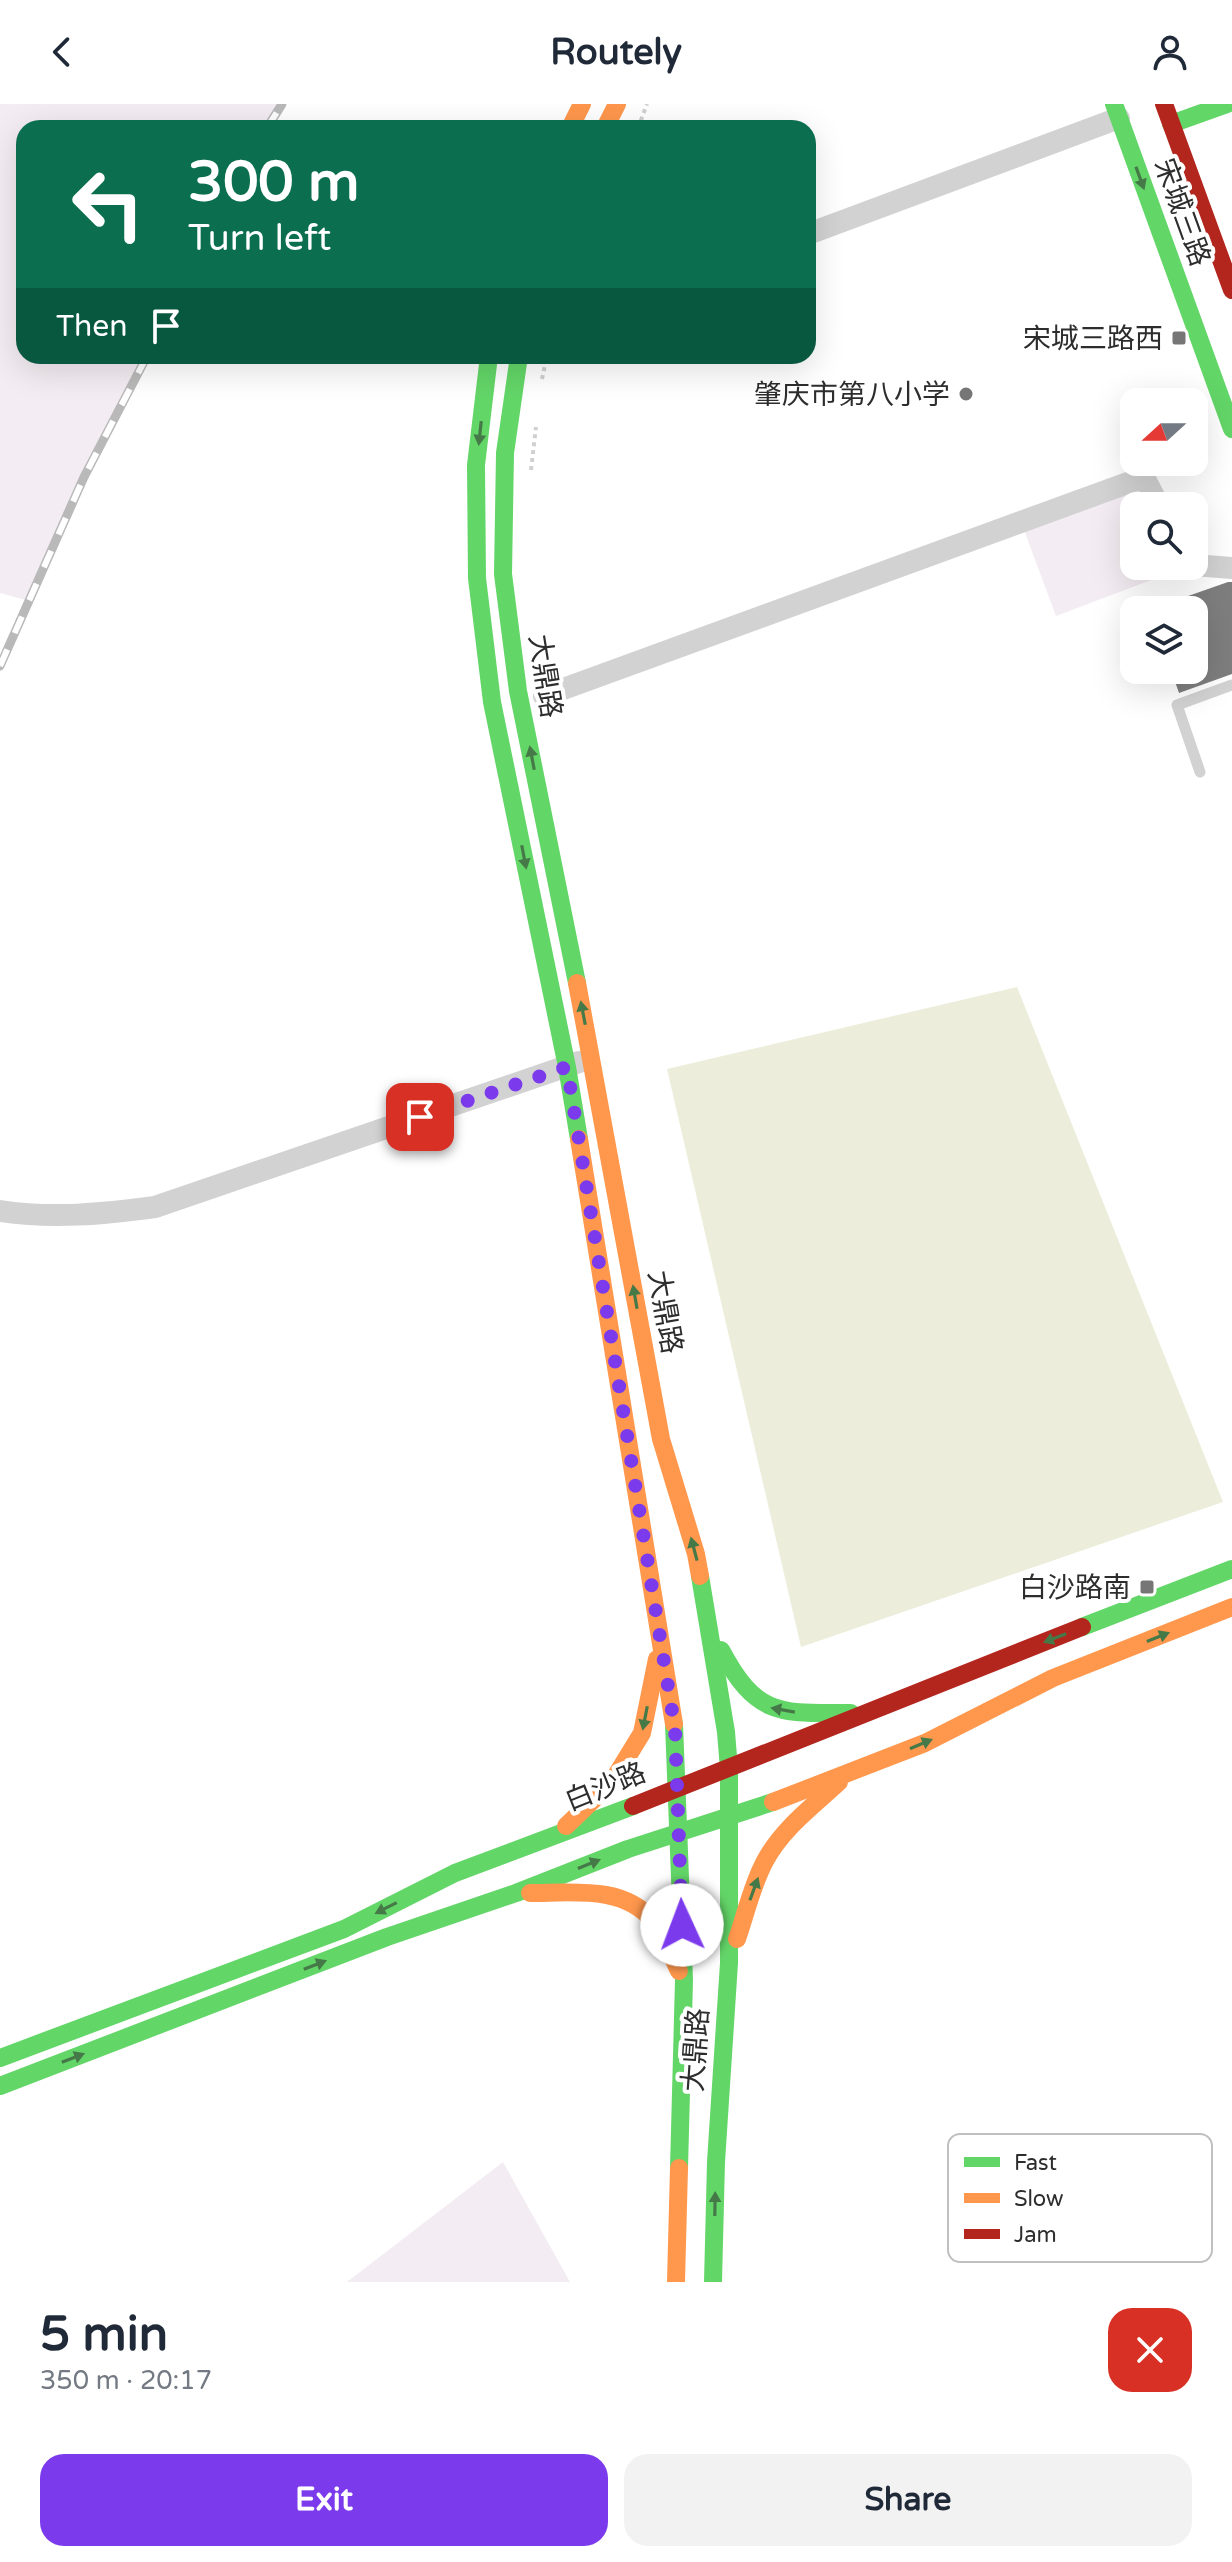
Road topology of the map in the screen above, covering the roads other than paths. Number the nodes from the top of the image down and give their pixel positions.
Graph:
1 (1227, 104) edge
2 (1169, 110) edge
3 (1117, 111) edge
4 (816, 231) edge
5 (1232, 290) edge
6 (488, 364) edge
7 (518, 364) edge
8 (1232, 429) edge
9 (1152, 492) edge
10 (1208, 566) edge
11 (1232, 568) edge
12 (1232, 685) edge
13 (544, 696) dead end
14 (1200, 772) dead end
15 (592, 1057) junction
16 (567, 1067) junction
17 (0, 1211) edge
18 (1232, 1569) edge
19 (1232, 1607) edge
20 (710, 1626) junction
21 (661, 1642) junction
22 (861, 1713) junction
23 (729, 1769) junction
24 (849, 1773) junction
25 (678, 1787) junction
26 (729, 1819) junction
27 (679, 1833) junction
28 (555, 1836) junction
29 (516, 1893) junction
30 (729, 1963) junction
31 (684, 1980) junction
32 (0, 2058) edge
33 (0, 2086) edge
34 (676, 2282) edge
35 (713, 2282) edge

1 - 2 main road
2 - 5 main road, 宋城三路
3 - 4 street
3 -> 8 main road, 宋城三路
6 -> 16 main road, 大鼎路
15 -> 7 main road, 大鼎路
9 - 13 street
10 - 11 street
12 - 14 lane
15 - 16 street
20 -> 15 main road, 大鼎路
16 - 17 street
16 - 21 main road, 大鼎路
18 -> 22 main road, 白沙路
24 -> 19 main road
22 -> 20 main road
20 - 23 main road, 大鼎路
21 - 25 main road, 大鼎路
21 -> 28 main road
22 - 23 main road, 白沙路
23 - 25 main road, 白沙路
23 - 26 main road, 大鼎路
24 - 26 main road
30 -> 24 main road
25 - 27 main road, 大鼎路
25 - 28 main road, 白沙路
26 - 27 main road
26 - 30 main road, 大鼎路
29 -> 27 main road
27 - 31 main road, 大鼎路
28 -> 32 main road, 白沙路
29 - 31 main road
33 -> 29 main road
35 -> 30 main road, 大鼎路
31 - 34 main road, 大鼎路

